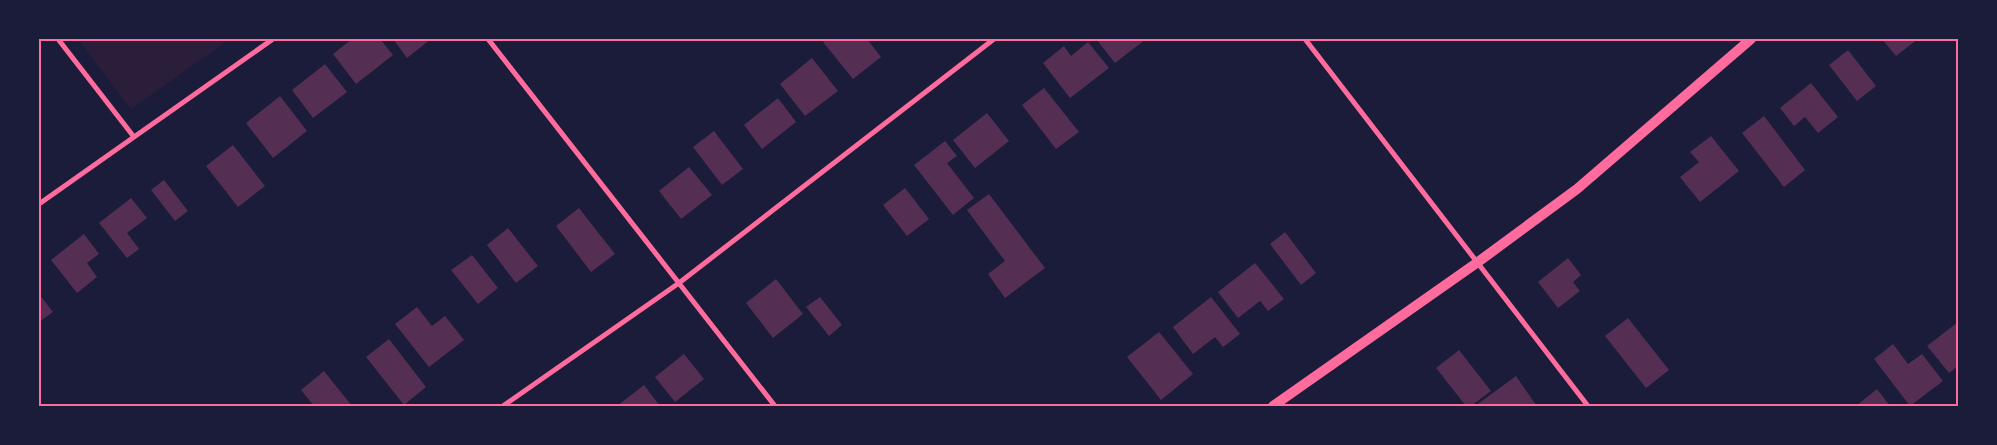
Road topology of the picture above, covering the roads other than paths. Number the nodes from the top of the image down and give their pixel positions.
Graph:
1 (58, 39) edge
2 (274, 39) edge
3 (488, 39) edge
4 (994, 39) edge
5 (1305, 39) edge
6 (1751, 39) edge
7 (134, 137) junction
8 (39, 204) edge
9 (1478, 262) junction
10 (679, 283) junction
11 (503, 406) edge
12 (775, 406) edge
13 (1273, 406) edge
14 (1588, 406) edge

1 - 7 street
2 - 7 street
3 - 10 street
4 - 10 street
5 - 9 street
6 - 9 main road
7 - 8 street
9 - 13 main road
9 - 14 street
10 - 11 street
10 - 12 street

